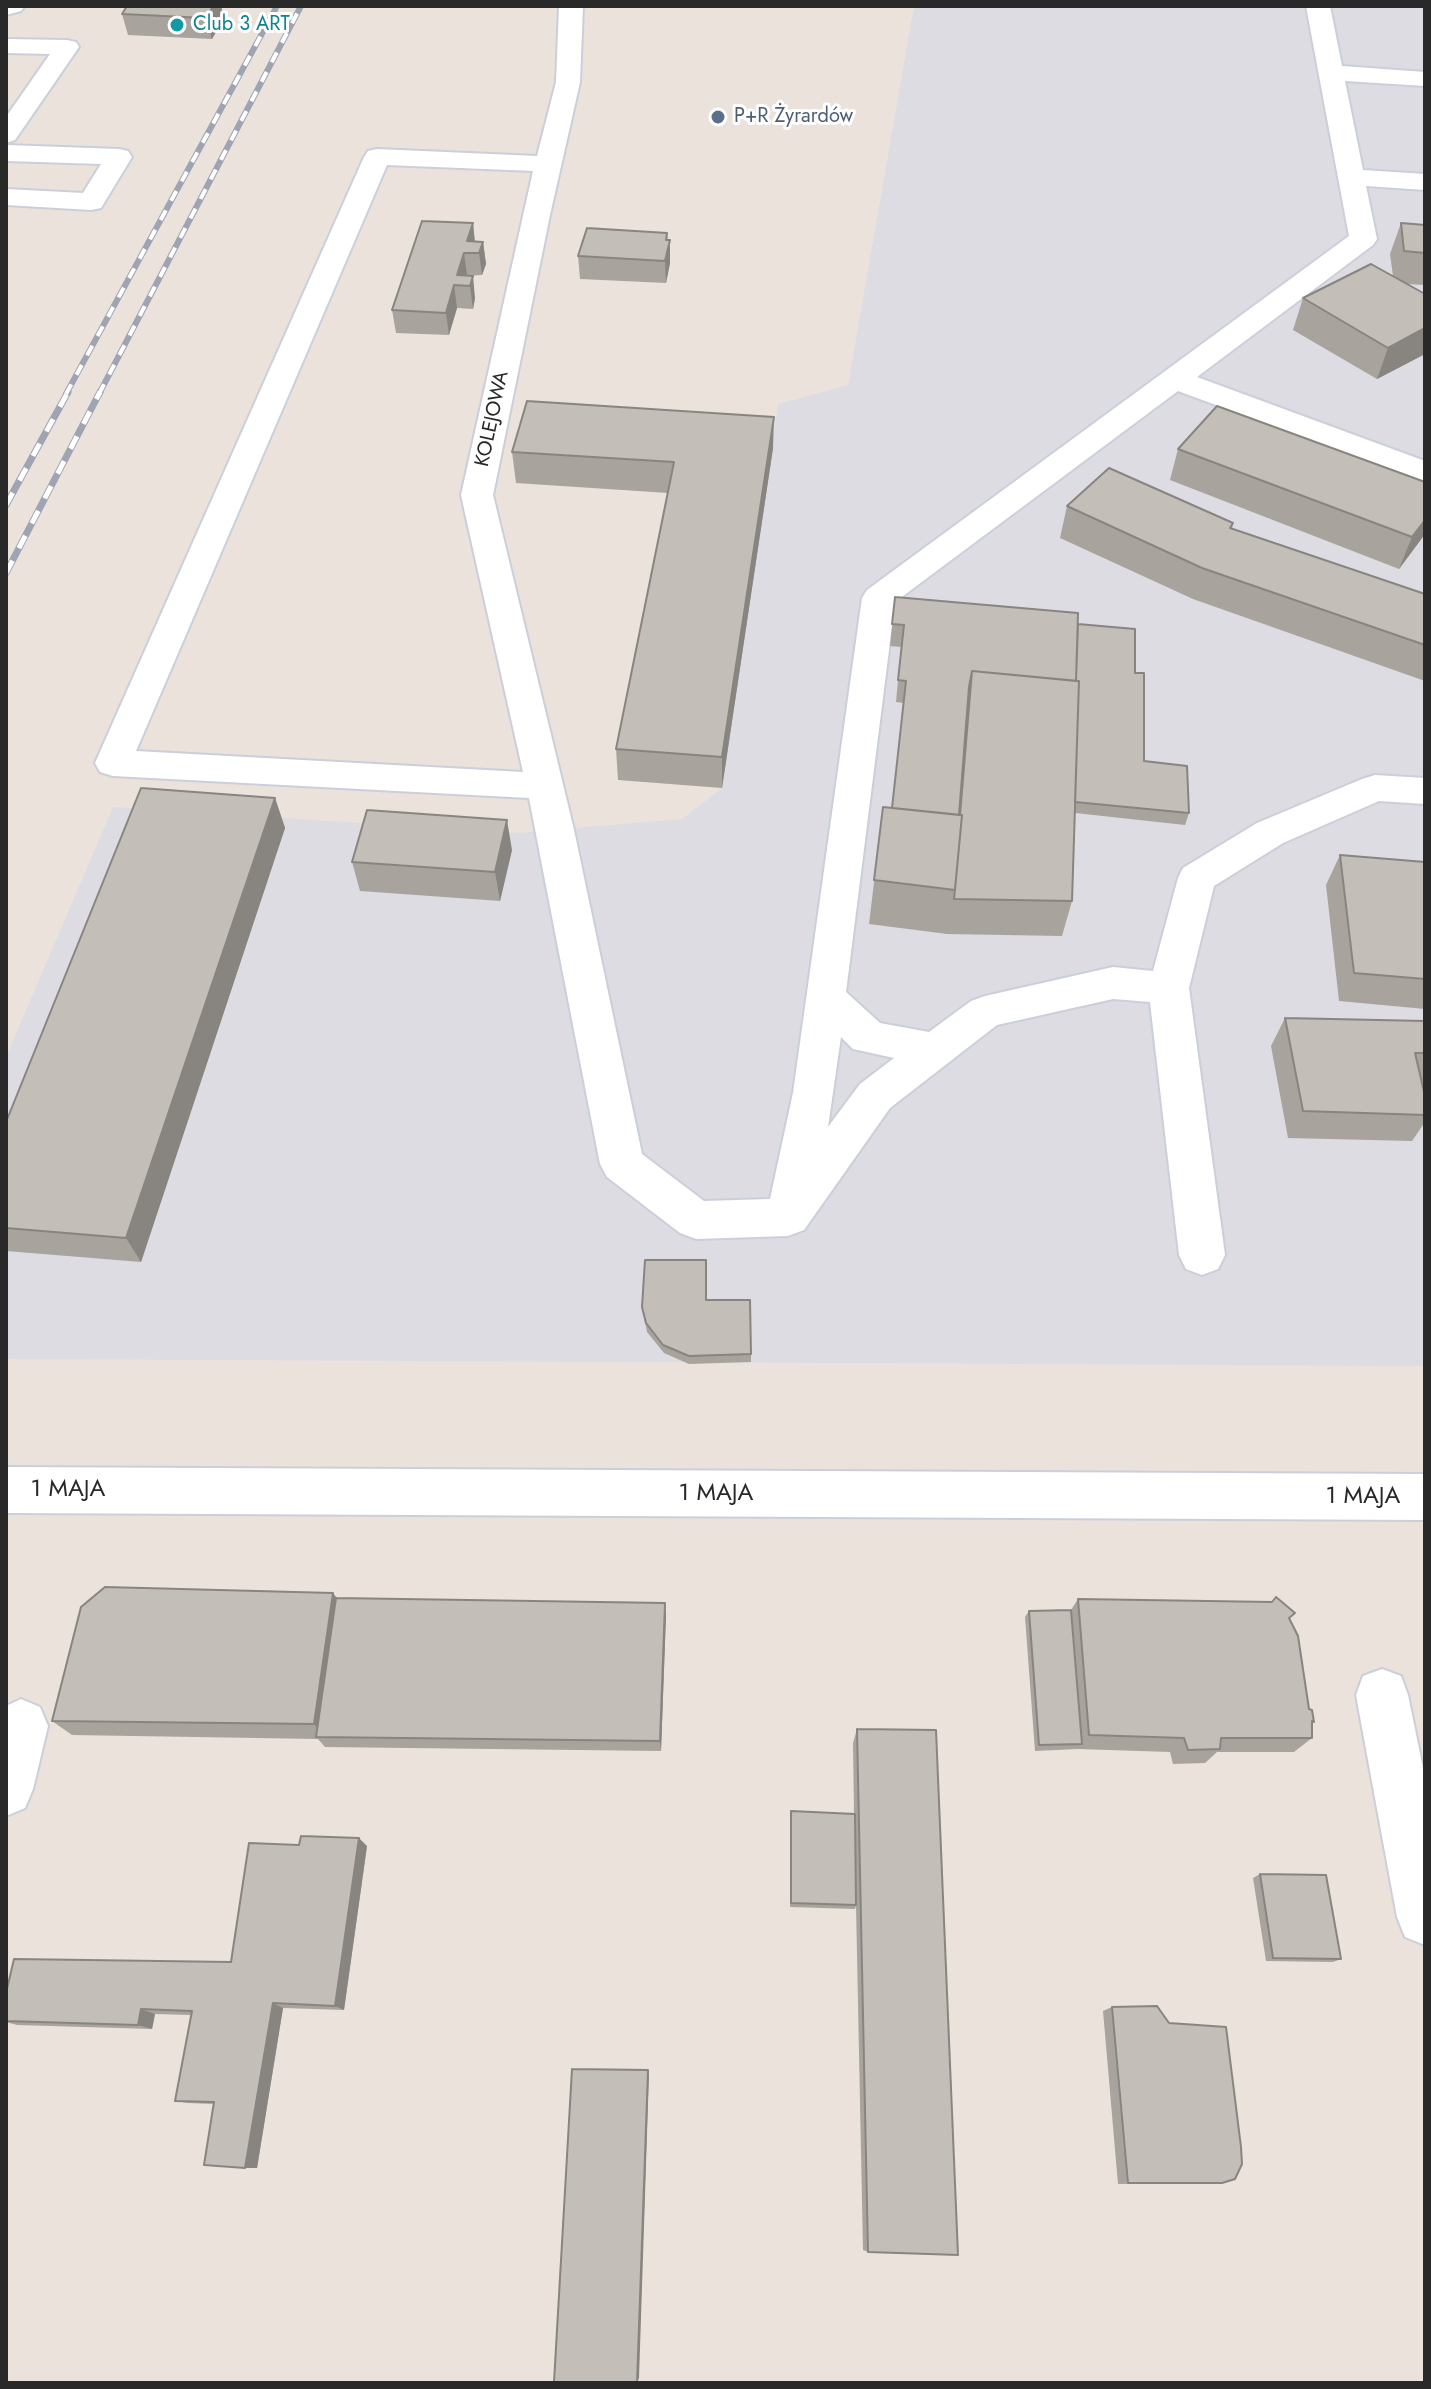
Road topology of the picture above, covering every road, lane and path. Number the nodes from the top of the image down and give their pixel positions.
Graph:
1 (13, 6) edge
2 (571, 6) edge
3 (1318, 6) edge
4 (6, 8) edge
5 (6, 46) edge
6 (1331, 73) junction
7 (1425, 79) edge
8 (6, 135) edge
9 (6, 153) edge
10 (548, 164) junction
11 (1351, 177) junction
12 (1425, 182) edge
13 (6, 197) edge
14 (1175, 379) junction
15 (1425, 472) edge
16 (545, 786) junction
17 (1425, 791) edge
18 (1169, 988) junction
19 (825, 997) junction
20 (935, 1050) junction
21 (788, 1217) junction
22 (1202, 1255) dead end
23 (6, 1490) edge
24 (1425, 1497) edge
25 (1382, 1695) dead end
26 (21, 1726) dead end
27 (6, 1789) edge
28 (1425, 1917) edge

1 - 4 street
2 - 10 street, KOLEJOWA
3 - 6 street
5 - 8 street
6 - 7 street
6 - 11 street
9 - 13 street
10 - 16 street, KOLEJOWA
10 - 16 street
11 - 12 street
11 - 14 street
14 - 15 street
14 - 19 street
16 - 21 street, KOLEJOWA
17 - 18 street
18 - 20 street
18 - 22 street
19 - 20 street
19 - 21 street
20 - 21 street
23 - 24 street, 1 MAJA
25 - 28 street
26 - 27 street

